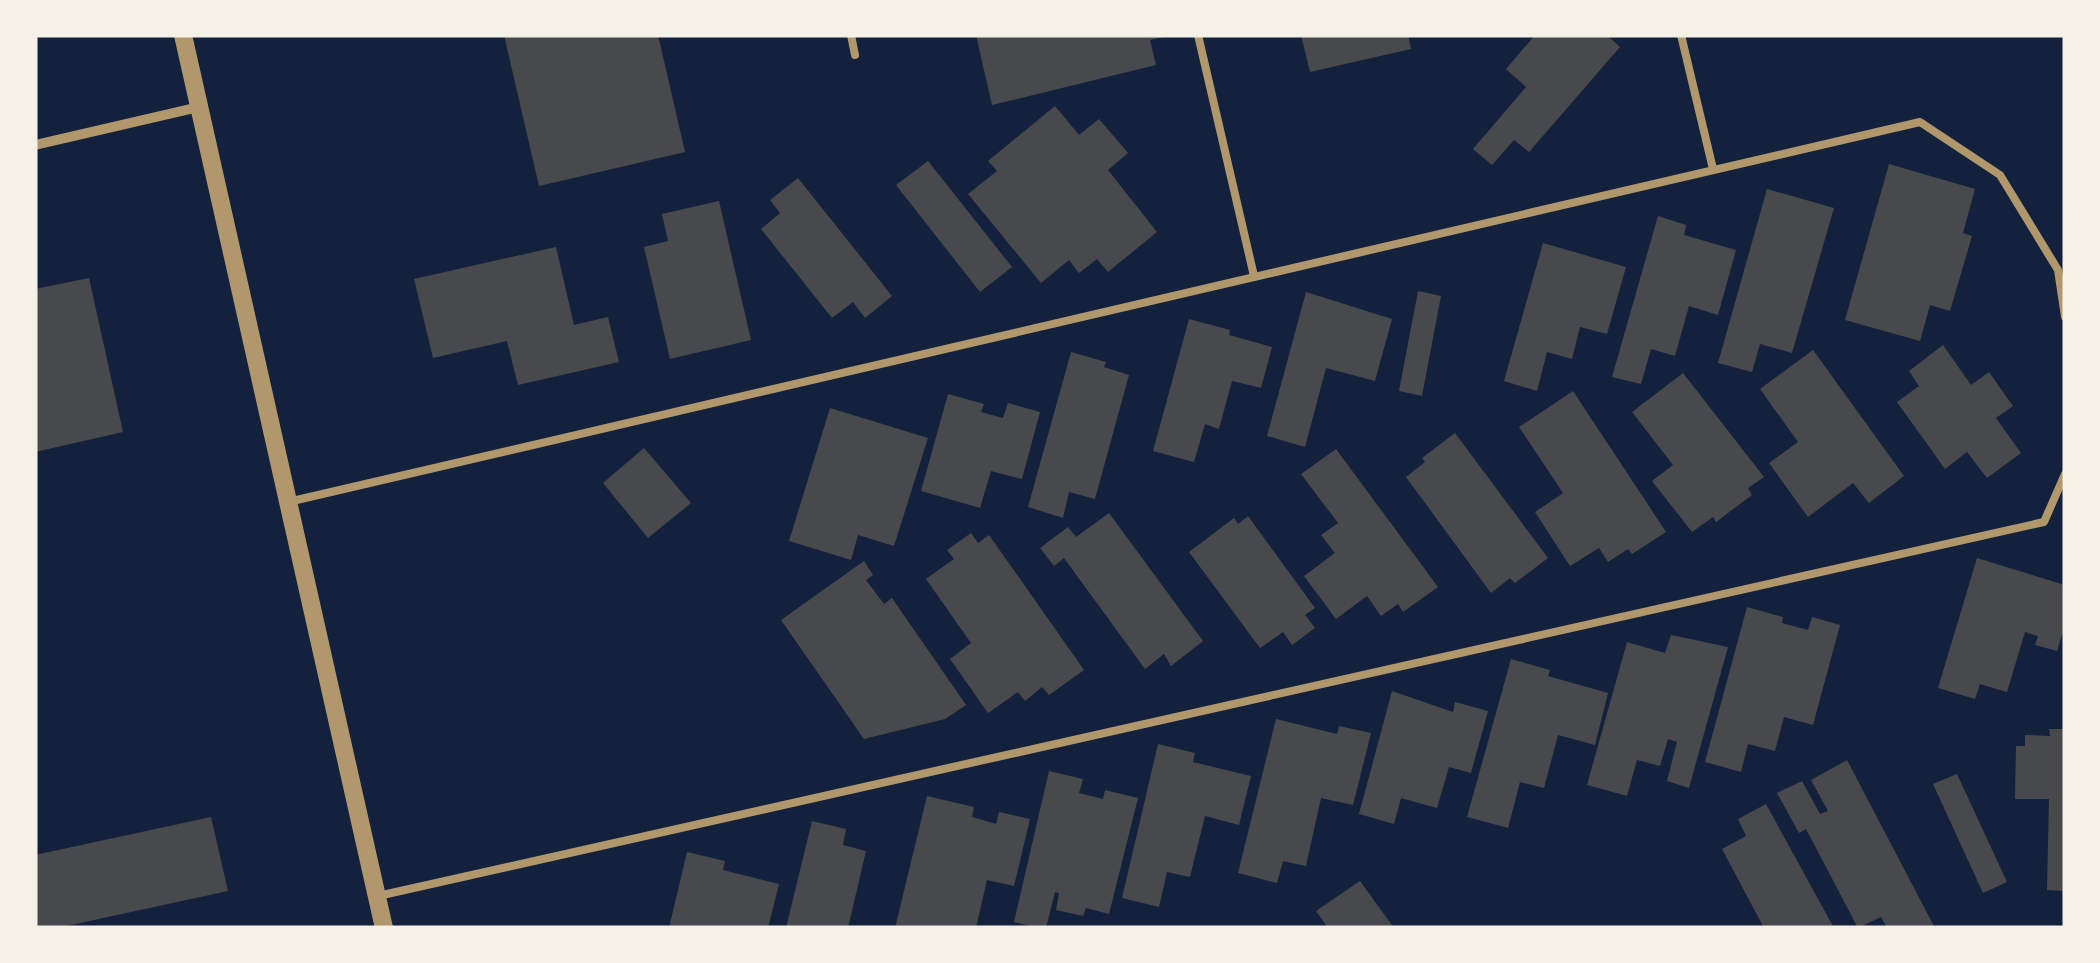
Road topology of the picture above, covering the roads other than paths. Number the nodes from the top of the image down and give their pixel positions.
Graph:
1 (183, 35) edge
2 (851, 35) edge
3 (1198, 35) edge
4 (1682, 35) edge
5 (855, 55) dead end
6 (200, 107) junction
7 (35, 145) edge
8 (1714, 170) junction
9 (1254, 276) junction
10 (2065, 317) edge
11 (2065, 474) edge
12 (288, 502) junction
13 (377, 896) junction
14 (384, 928) edge

1 - 6 street
2 - 5 lane
3 - 9 lane
4 - 8 lane
6 - 7 street
6 - 12 street
8 - 9 lane
8 - 10 lane
9 - 12 lane
11 - 13 lane
12 - 13 street
13 - 14 street

